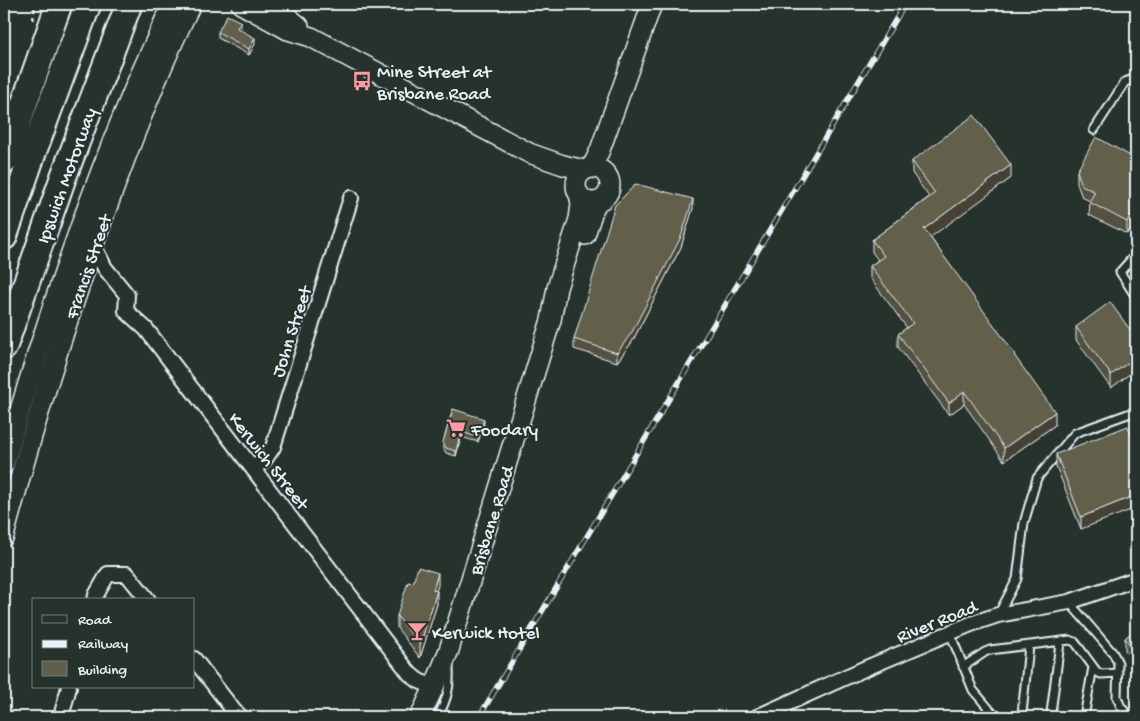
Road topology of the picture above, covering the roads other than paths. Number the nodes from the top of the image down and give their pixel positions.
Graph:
1 (46, 4) edge
2 (59, 4) edge
3 (88, 4) edge
4 (129, 4) edge
5 (171, 4) edge
6 (191, 4) edge
7 (241, 4) edge
8 (272, 4) edge
9 (652, 4) edge
10 (311, 37) junction
11 (46, 44) junction
12 (1136, 78) edge
13 (623, 88) junction
14 (1094, 130) dead end
15 (529, 153) junction
16 (4, 161) edge
17 (587, 169) junction
18 (608, 176) junction
19 (578, 192) junction
20 (351, 198) dead end
21 (598, 201) junction
22 (4, 237) edge
23 (93, 245) junction
24 (1136, 254) edge
25 (1136, 297) edge
26 (551, 320) junction
27 (4, 347) edge
28 (1136, 411) edge
29 (4, 464) edge
30 (253, 469) junction
31 (4, 536) edge
32 (1136, 579) edge
33 (95, 598) edge
34 (146, 598) edge
35 (1069, 602) junction
36 (998, 615) junction
37 (950, 634) junction
38 (1060, 642) junction
39 (1029, 646) junction
40 (449, 650) junction
41 (195, 660) edge
42 (964, 667) junction
43 (1093, 667) junction
44 (1118, 673) junction
45 (434, 687) junction
46 (69, 688) edge
47 (1051, 713) dead end
48 (1022, 714) dead end
49 (234, 715) edge
50 (61, 717) edge
51 (420, 717) edge
52 (438, 717) edge
53 (757, 717) edge
54 (996, 717) edge
55 (1084, 717) edge
56 (1130, 717) edge

1 - 11 highway
2 - 11 highway
3 - 22 highway, Ipswich Motorway
4 - 27 highway, Ipswich Motorway
5 - 29 main road, Francis Street
6 - 23 main road, Francis Street
7 - 10 main road
8 - 10 main road
9 - 13 main road
10 - 15 main road
11 - 16 highway
12 - 14 lane
13 - 17 main road
13 - 18 main road
15 - 17 main road
15 - 19 main road
17 - 18 main road
17 - 19 main road
18 - 21 main road
19 - 21 main road
19 - 26 main road, Brisbane Road
20 - 30 street, John Street
21 - 26 main road, Brisbane Road
23 - 30 street, Kerwich Street
23 - 31 main road, Francis Street
24 - 25 lane
26 - 40 main road, Brisbane Road
28 - 36 lane
30 - 45 street, Kerwich Street
32 - 35 street, River Road
33 - 34 street
35 - 36 street, River Road
35 - 44 lane
36 - 37 street, River Road
37 - 42 lane
37 - 53 street, River Road
38 - 39 lane
38 - 43 lane
38 - 47 lane
39 - 42 lane
39 - 48 lane
40 - 45 main road, Brisbane Road
40 - 52 lane
41 - 49 street
42 - 54 lane
43 - 44 lane
43 - 55 lane
44 - 56 lane
45 - 51 main road, Brisbane Road
46 - 50 street

